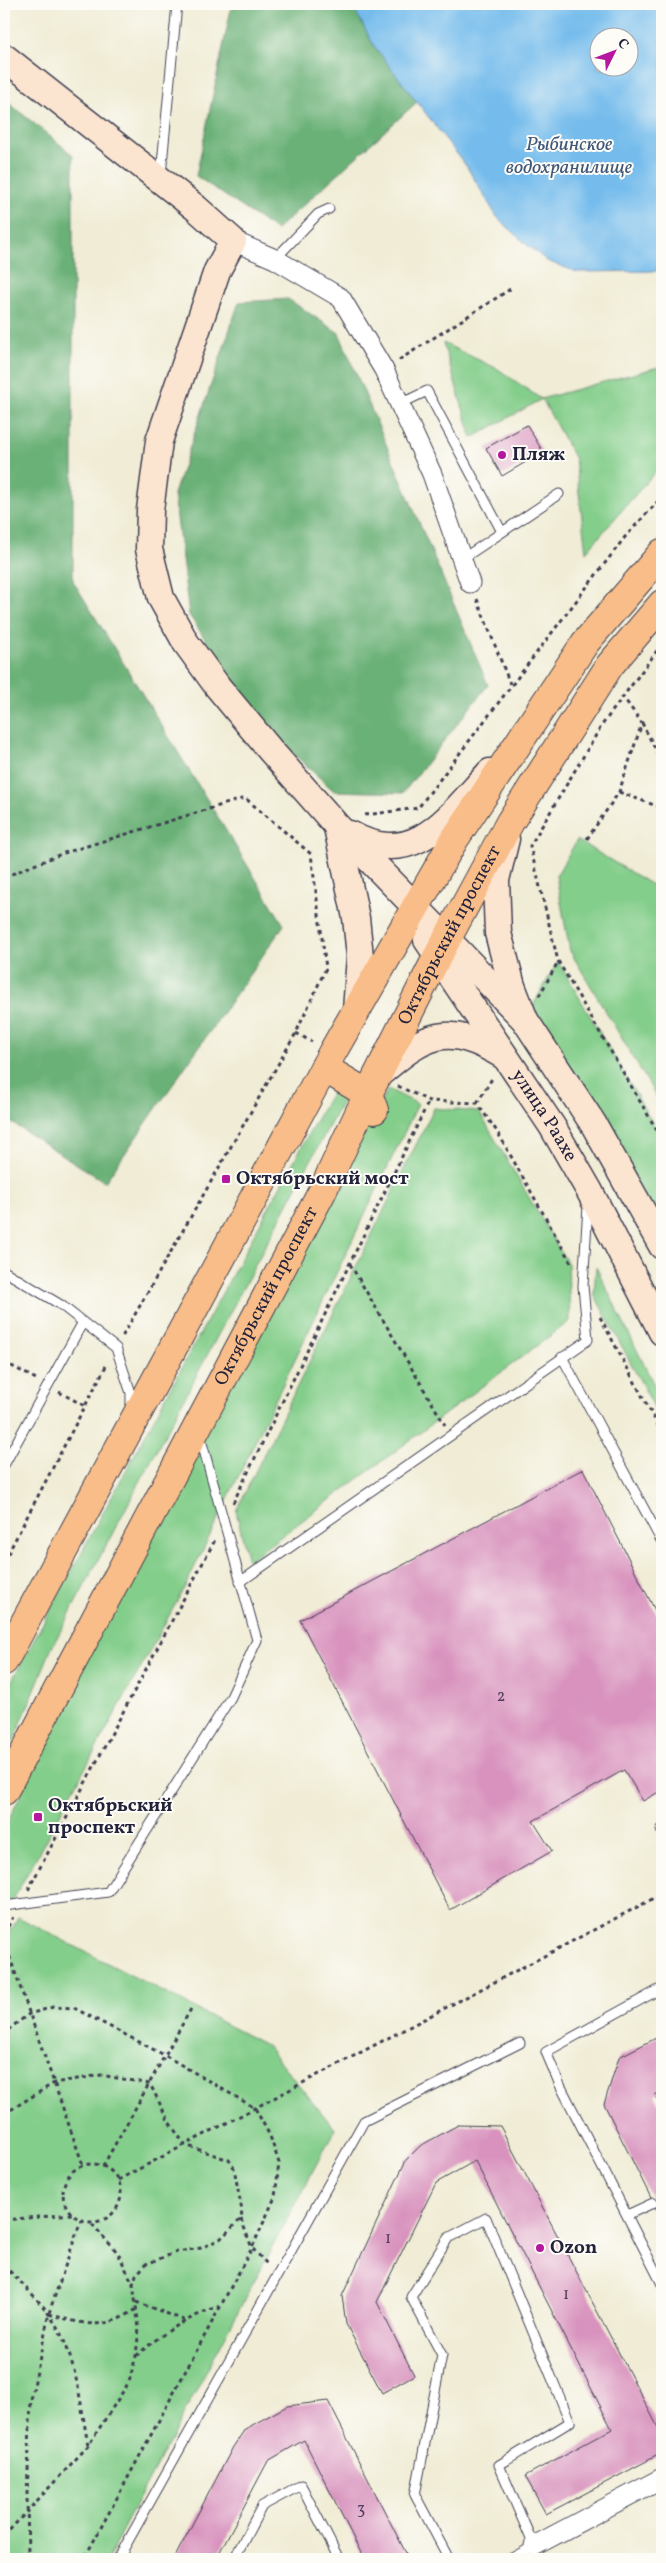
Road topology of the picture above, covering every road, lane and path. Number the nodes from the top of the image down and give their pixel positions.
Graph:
1 (177, 4) edge
2 (4, 57) edge
3 (160, 182) junction
4 (329, 209) dead end
5 (233, 241) junction
6 (275, 260) junction
7 (512, 288) dead end
8 (384, 370) junction
9 (400, 404) junction
10 (559, 494) dead end
11 (662, 497) edge
12 (502, 532) junction
13 (662, 553) edge
14 (462, 559) junction
15 (470, 583) joint
16 (662, 604) edge
17 (662, 644) edge
18 (510, 684) junction
19 (623, 697) junction
20 (642, 723) junction
21 (514, 747) junction
22 (662, 762) edge
23 (619, 792) junction
24 (662, 808) edge
25 (346, 821) junction
26 (510, 822) junction
27 (588, 839) dead end
28 (4, 877) edge
29 (416, 906) junction
30 (443, 948) junction
31 (558, 961) junction
32 (356, 1011) junction
33 (525, 1020) junction
34 (506, 1057) junction
35 (324, 1068) junction
36 (372, 1085) junction
37 (429, 1101) dead end
38 (662, 1139) edge
39 (590, 1190) junction
40 (662, 1246) edge
41 (350, 1264) dead end
42 (4, 1271) edge
43 (583, 1286) junction
44 (83, 1322) junction
45 (662, 1332) edge
46 (116, 1348) junction
47 (562, 1357) junction
48 (197, 1426) junction
49 (130, 1428) junction
50 (662, 1433) edge
51 (450, 1434) junction
52 (4, 1465) edge
53 (662, 1542) edge
54 (4, 1561) edge
55 (240, 1582) junction
56 (4, 1661) edge
57 (4, 1791) edge
58 (662, 1894) edge
59 (4, 1906) edge
60 (4, 1941) edge
61 (662, 1988) edge
62 (192, 2007) dead end
63 (29, 2014) junction
64 (4, 2036) edge
65 (520, 2043) dead end
66 (166, 2056) junction
67 (54, 2083) junction
68 (150, 2084) junction
69 (255, 2108) junction
70 (4, 2114) edge
71 (185, 2145) junction
72 (83, 2165) junction
73 (103, 2166) junction
74 (118, 2180) junction
75 (653, 2203) dead end
76 (72, 2214) junction
77 (627, 2215) junction
78 (241, 2219) junction
79 (4, 2220) edge
80 (80, 2220) junction
81 (90, 2222) junction
82 (252, 2248) junction
83 (4, 2265) edge
84 (278, 2275) junction
85 (133, 2284) junction
86 (662, 2284) edge
87 (136, 2302) junction
88 (220, 2306) junction
89 (138, 2308) junction
90 (49, 2314) junction
91 (184, 2320) junction
92 (136, 2356) junction
93 (88, 2446) junction
94 (662, 2478) edge
95 (27, 2513) junction
96 (4, 2536) edge
97 (534, 2546) junction
98 (28, 2559) edge
99 (84, 2559) edge
100 (118, 2559) edge
101 (234, 2559) edge
102 (339, 2559) edge
103 (449, 2559) edge
104 (510, 2559) edge

1 - 3 lane
2 - 3 street
3 - 5 street
4 - 6 lane
5 - 6 street
5 - 25 street
6 - 8 street
7 - 8 path
8 - 9 street
9 - 12 lane
9 - 14 street
10 - 12 lane
11 - 18 path
12 - 14 lane
13 - 21 main road
14 - 15 street
15 - 18 path
16 - 26 main road, Октябрьский проспект
17 - 19 path
18 - 25 path
19 - 20 path
19 - 31 path
20 - 22 path
20 - 23 path
21 - 25 street
21 - 29 main road
23 - 24 path
23 - 27 path
25 - 29 street
25 - 32 street
26 - 30 main road, Октябрьский проспект
26 - 33 street, улица Раахе
28 - 46 path
29 - 30 street, улица Раахе
29 - 32 main road
30 - 33 street
30 - 34 street, улица Раахе
30 - 36 main road, Октябрьский проспект
31 - 33 path
31 - 38 path
32 - 35 main road
33 - 40 street, улица Раахе
34 - 36 street
34 - 39 street, улица Раахе
35 - 36 main road
35 - 49 main road
36 - 48 main road, Октябрьский проспект
37 - 43 path
39 - 43 lane
39 - 45 street, улица Раахе
41 - 51 path
42 - 44 lane
43 - 47 lane
43 - 50 path
44 - 46 lane
44 - 52 lane
46 - 49 lane
46 - 54 path
47 - 51 lane
47 - 53 lane
48 - 55 lane
48 - 57 main road, Октябрьский проспект
49 - 56 main road
51 - 55 lane
55 - 59 lane
58 - 69 path
60 - 63 path
61 - 77 lane
62 - 66 path
63 - 64 path
63 - 66 path
63 - 67 path
65 - 84 lane
66 - 68 path
66 - 69 path
67 - 68 path
67 - 70 path
67 - 72 path
68 - 71 path
68 - 73 path
69 - 71 path
69 - 82 path
71 - 74 path
71 - 78 path
72 - 73 path
72 - 76 path
73 - 74 path
74 - 81 path
75 - 77 lane
76 - 79 path
76 - 80 path
77 - 86 lane
78 - 82 path
78 - 85 path
80 - 81 path
80 - 90 path
81 - 85 path
82 - 84 path
82 - 88 path
83 - 90 path
84 - 100 lane
85 - 87 path
87 - 89 path
87 - 91 path
88 - 91 path
88 - 99 path
89 - 90 path
89 - 92 path
90 - 93 path
90 - 95 path
91 - 92 path
92 - 93 path
93 - 95 path
94 - 97 street
95 - 96 path
95 - 98 path
97 - 103 lane
97 - 104 lane
101 - 102 lane

